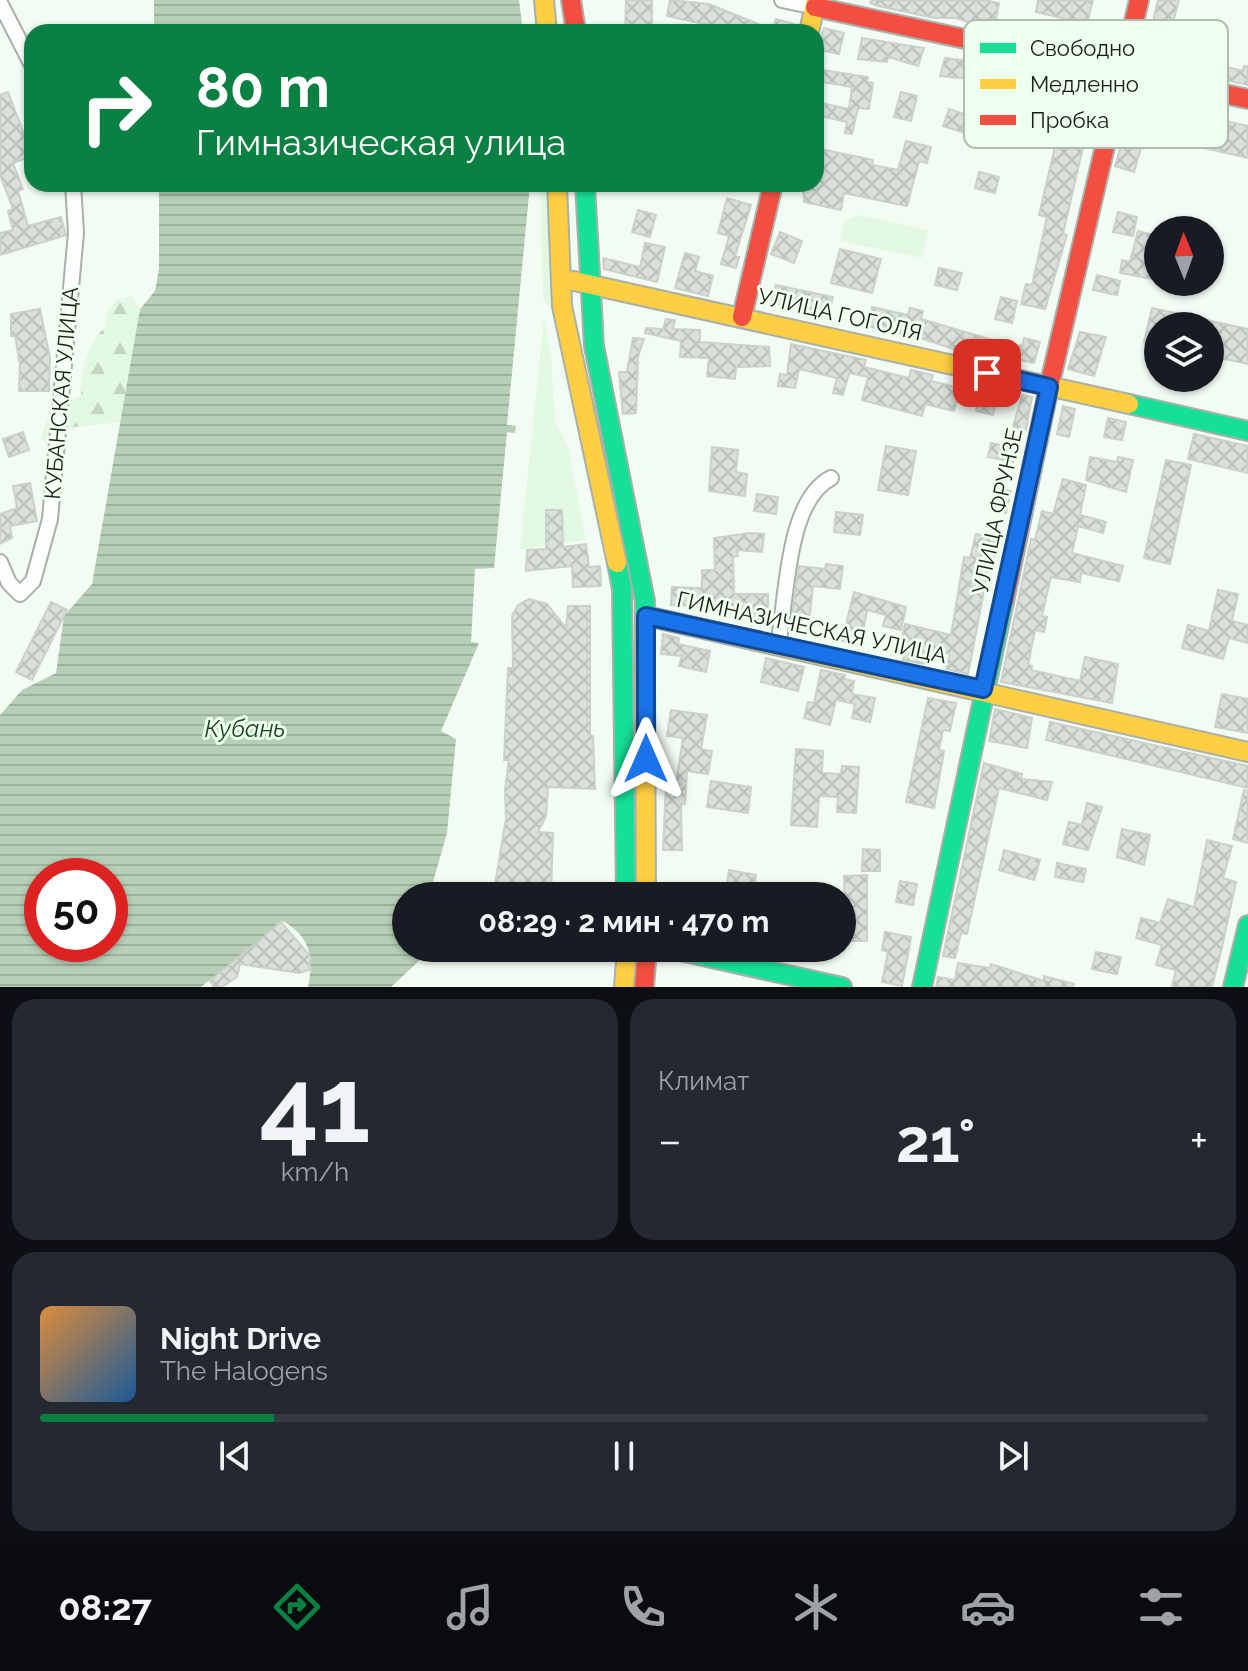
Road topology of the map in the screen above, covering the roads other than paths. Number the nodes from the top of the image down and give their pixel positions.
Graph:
1 (544, 0) edge
2 (571, 0) edge
3 (782, 0) edge
4 (1139, 0) edge
5 (0, 3) edge
6 (815, 4) edge
7 (1134, 20) edge
8 (546, 24) edge
9 (575, 24) edge
10 (811, 24) edge
11 (964, 37) edge
12 (24, 50) edge
13 (1228, 95) edge
14 (1248, 99) edge
15 (1104, 148) edge
16 (73, 192) edge
17 (557, 192) edge
18 (585, 192) edge
19 (771, 192) edge
20 (561, 281) junction
21 (588, 282) junction
22 (742, 317) junction
23 (1049, 387) junction
24 (1248, 431) edge
25 (831, 478) dead end
26 (0, 562) edge
27 (646, 616) junction
28 (778, 645) junction
29 (983, 689) junction
30 (1248, 752) edge
31 (626, 882) edge
32 (646, 882) edge
33 (1248, 925) edge
34 (626, 962) edge
35 (646, 962) edge
36 (730, 962) edge
37 (624, 987) edge
38 (644, 987) edge
39 (842, 987) edge
40 (922, 987) edge
41 (1233, 987) edge

1 - 8 street
2 - 9 street
3 - 6 street
4 - 7 street, УЛИЦА ФРУНЗЕ
5 - 12 street
6 - 10 street
6 - 11 street
13 - 14 street
15 - 23 street, УЛИЦА ФРУНЗЕ
16 - 26 street, КУБАНСКАЯ УЛИЦА
17 - 20 street
18 - 21 street
19 - 22 street
20 - 21 street, УЛИЦА ГОГОЛЯ
20 - 31 street
21 - 22 street, УЛИЦА ГОГОЛЯ
21 - 27 street
22 - 23 street, УЛИЦА ГОГОЛЯ
23 - 24 street, УЛИЦА ГОГОЛЯ
23 - 29 street, УЛИЦА ФРУНЗЕ
25 - 28 street
27 - 28 street, ГИМНАЗИЧЕСКАЯ УЛИЦА
27 - 32 street
28 - 29 street, ГИМНАЗИЧЕСКАЯ УЛИЦА
29 - 30 street, ГИМНАЗИЧЕСКАЯ УЛИЦА
29 - 40 street, УЛИЦА ФРУНЗЕ
33 - 41 street
34 - 37 street
35 - 38 street
36 - 39 street

